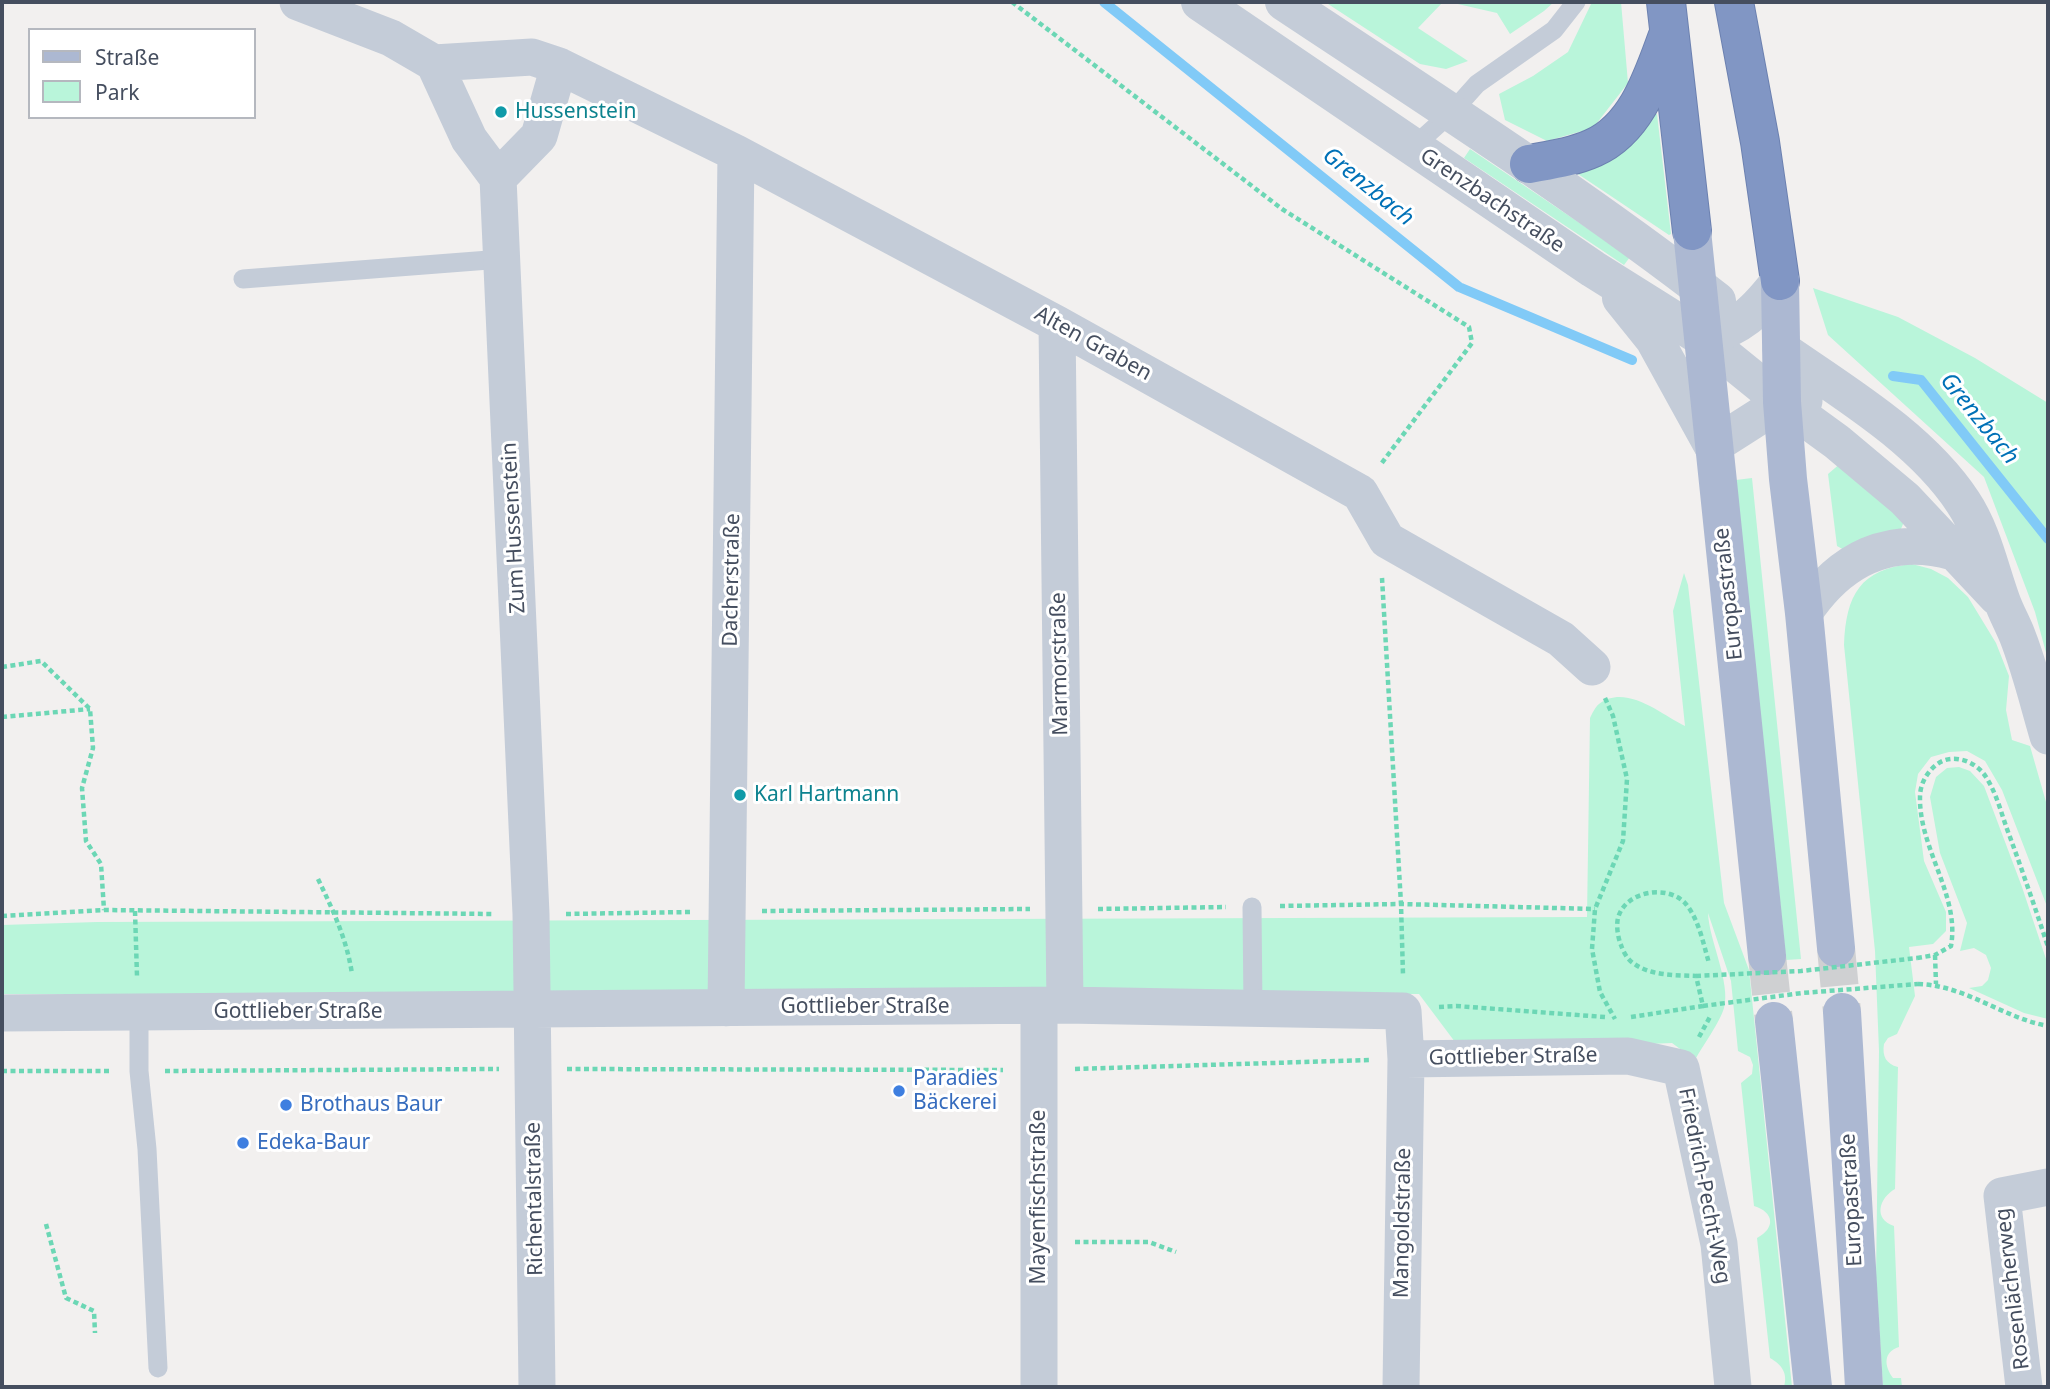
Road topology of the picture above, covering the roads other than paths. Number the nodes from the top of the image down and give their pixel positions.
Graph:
1 (298, 2) edge
2 (1200, 2) edge
3 (1284, 2) edge
4 (1576, 2) edge
5 (1734, 2) edge
6 (1668, 17) edge
7 (434, 63) junction
8 (559, 66) junction
9 (1452, 112) junction
10 (1413, 147) junction
11 (736, 153) junction
12 (1529, 164) junction
13 (498, 178) junction
14 (1692, 231) joint
15 (502, 259) junction
16 (1593, 269) junction
17 (243, 279) dead end
18 (1780, 281) junction
19 (1696, 285) junction
20 (1743, 322) junction
21 (1057, 324) junction
22 (1703, 338) junction
23 (1781, 349) junction
24 (1857, 401) junction
25 (1782, 402) junction
26 (1713, 446) junction
27 (1953, 552) junction
28 (2003, 603) junction
29 (1804, 613) junction
30 (1592, 667) road end
31 (2048, 736) edge
32 (1252, 906) dead end
33 (1836, 948) tunnel mouth
34 (1767, 956) tunnel mouth
35 (1051, 1006) junction
36 (726, 1008) junction
37 (1253, 1009) junction
38 (533, 1010) junction
39 (1842, 1012) tunnel mouth
40 (2, 1013) edge
41 (139, 1013) junction
42 (1774, 1021) tunnel mouth
43 (1406, 1059) junction
44 (1681, 1068) joint
45 (2048, 1187) edge
46 (158, 1368) dead end
47 (537, 1387) edge
48 (1039, 1387) edge
49 (1401, 1387) edge
50 (1733, 1387) edge
51 (1813, 1387) edge
52 (1864, 1387) edge
53 (2024, 1387) edge

1 - 7 street
2 - 10 street, Grenzbachstraße
3 - 9 street
4 - 9 lane
5 - 18 highway
6 - 12 highway
6 - 14 highway
7 - 8 street, Alten Graben
7 - 13 street
8 - 11 street, Alten Graben
8 - 13 street
9 - 10 lane
9 - 12 street
10 - 16 street, Grenzbachstraße
11 - 21 street, Alten Graben
11 - 36 street, Dacherstraße
12 - 19 street
13 - 15 street, Zum Hussenstein
14 - 19 main road, Europastraße
15 - 17 lane
15 - 38 street, Zum Hussenstein
16 - 22 street, Grenzbachstraße
16 - 26 street
18 - 20 street
18 - 23 main road
19 - 20 street
19 - 22 main road, Europastraße
20 - 22 street
20 - 23 street
21 - 30 street, Alten Graben
21 - 35 street, Marmorstraße
22 - 25 street, Grenzbachstraße
22 - 26 main road, Europastraße
23 - 24 street
23 - 25 main road
24 - 25 street
24 - 28 street
25 - 26 street
25 - 27 street
25 - 29 main road
26 - 34 main road, Europastraße
27 - 28 street
27 - 29 street
28 - 31 street
29 - 33 main road
32 - 37 lane
35 - 36 street, Gottlieber Straße
35 - 37 street, Gottlieber Straße
35 - 48 street, Mayenfischstraße
36 - 38 street, Gottlieber Straße
37 - 43 street, Gottlieber Straße
38 - 41 street, Gottlieber Straße
38 - 47 street, Richentalstraße
39 - 52 main road, Europastraße
40 - 41 street, Gottlieber Straße
41 - 46 lane
42 - 51 main road
43 - 44 street, Gottlieber Straße
43 - 49 street, Mangoldstraße
44 - 50 street, Friedrich-Pecht-Weg
45 - 53 street, Rosenlächerweg

